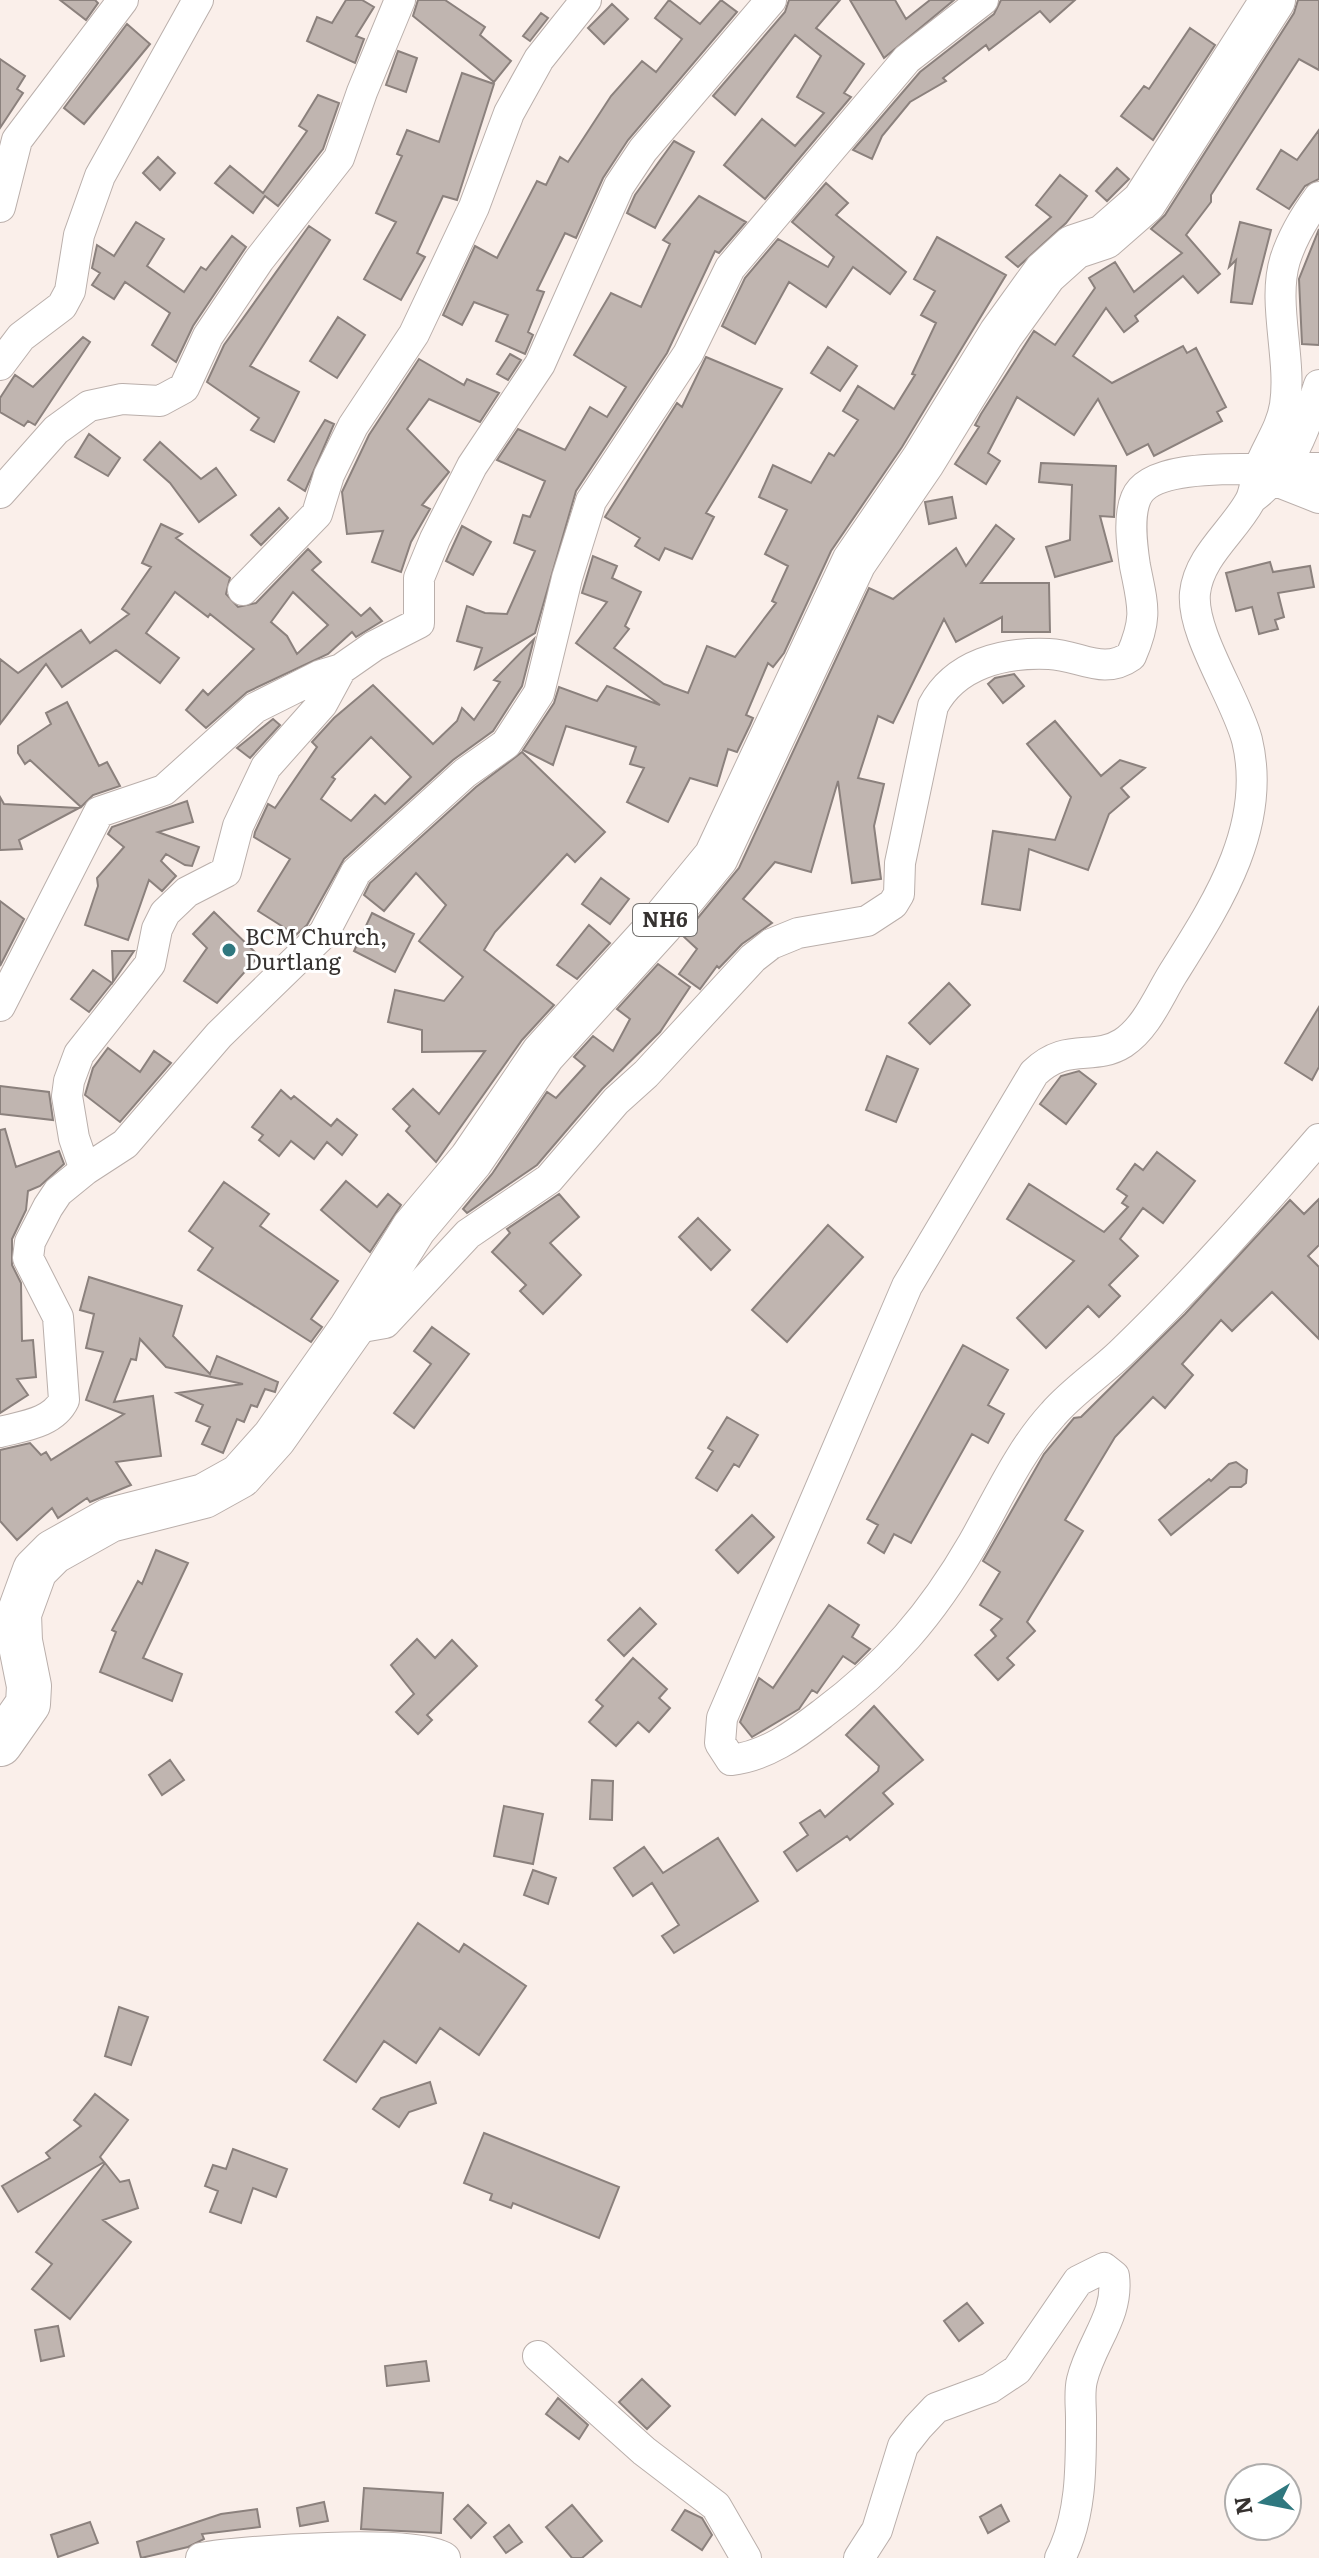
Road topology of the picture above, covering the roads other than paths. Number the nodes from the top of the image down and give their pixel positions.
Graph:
1 (123, 0) edge
2 (198, 0) edge
3 (400, 0) edge
4 (586, 0) edge
5 (771, 0) edge
6 (983, 0) edge
7 (1273, 0) edge
8 (1319, 197) edge
9 (0, 207) edge
10 (0, 365) edge
11 (1319, 385) edge
12 (1319, 468) edge
13 (1273, 472) junction
14 (0, 493) edge
15 (1319, 498) edge
16 (243, 590) dead end
17 (341, 669) junction
18 (0, 1006) edge
19 (1319, 1139) edge
20 (85, 1170) junction
21 (351, 1329) junction
22 (0, 1432) edge
23 (0, 1744) edge
24 (538, 2356) dead end
25 (201, 2558) edge
26 (445, 2558) edge
27 (746, 2558) edge
28 (859, 2558) edge
29 (1060, 2558) edge

1 - 9 street
2 - 10 street
3 - 14 street
4 - 16 street
5 - 17 street
6 - 20 street
7 - 21 highway, NH6
8 - 13 street
11 - 13 street
12 - 13 street
13 - 15 street
13 - 19 street
13 - 21 street
17 - 18 street
17 - 20 street
20 - 22 street
21 - 23 highway, NH6
24 - 27 street
25 - 26 street
28 - 29 street

